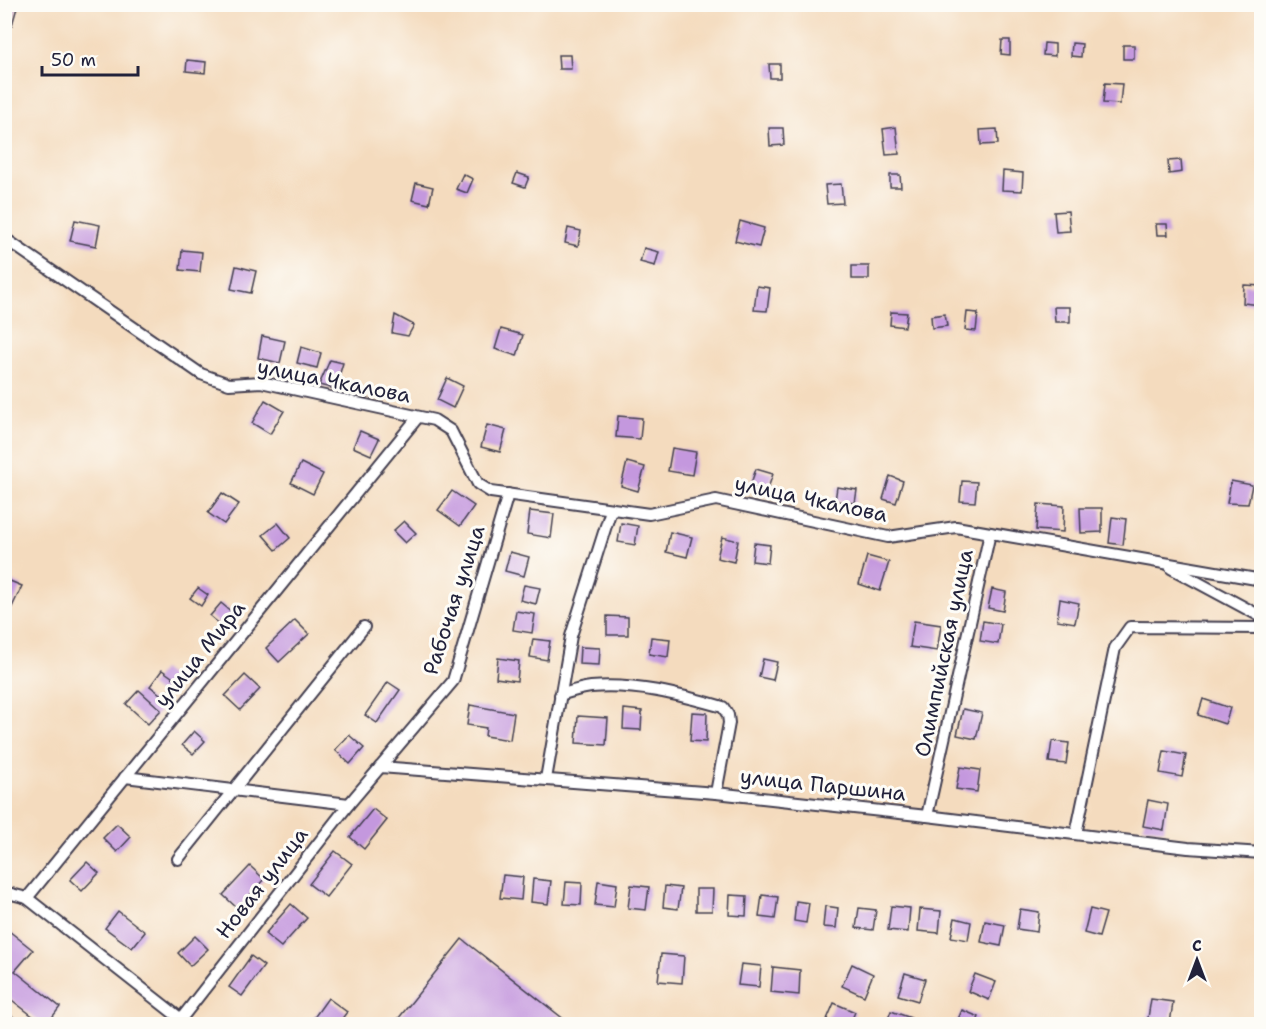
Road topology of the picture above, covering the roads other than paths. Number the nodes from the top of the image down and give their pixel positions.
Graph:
1 (4, 238) edge
2 (418, 417) junction
3 (508, 494) junction
4 (611, 510) junction
5 (990, 533) junction
6 (1163, 563) junction
7 (1262, 580) edge
8 (1262, 617) edge
9 (364, 627) dead end
10 (1262, 628) edge
11 (560, 695) junction
12 (380, 767) junction
13 (126, 777) junction
14 (546, 779) junction
15 (232, 791) junction
16 (716, 794) junction
17 (349, 804) junction
18 (927, 816) junction
19 (1076, 834) junction
20 (1262, 853) edge
21 (178, 858) dead end
22 (4, 892) edge
23 (27, 898) junction
24 (4, 1018) edge
25 (179, 1022) edge
26 (12, 1024) edge

1 - 2 street, улица Чкалова
2 - 3 street, улица Чкалова
2 - 13 street, улица Мира
3 - 4 street, улица Чкалова
3 - 12 street, Рабочая улица
4 - 5 street, улица Чкалова
4 - 11 street
5 - 6 street, улица Чкалова
5 - 18 street, Олимпийская улица
6 - 7 street, улица Чкалова
6 - 8 street
9 - 15 street
10 - 19 street
11 - 14 street
11 - 16 street
12 - 14 street, улица Паршина
12 - 17 street, Новая улица
13 - 15 street
13 - 23 street, улица Мира
14 - 16 street, улица Паршина
15 - 17 street
15 - 21 street
16 - 18 street, улица Паршина
17 - 25 street, Новая улица
18 - 19 street, улица Паршина
19 - 20 street, улица Паршина
22 - 23 street
23 - 25 street
24 - 26 street

